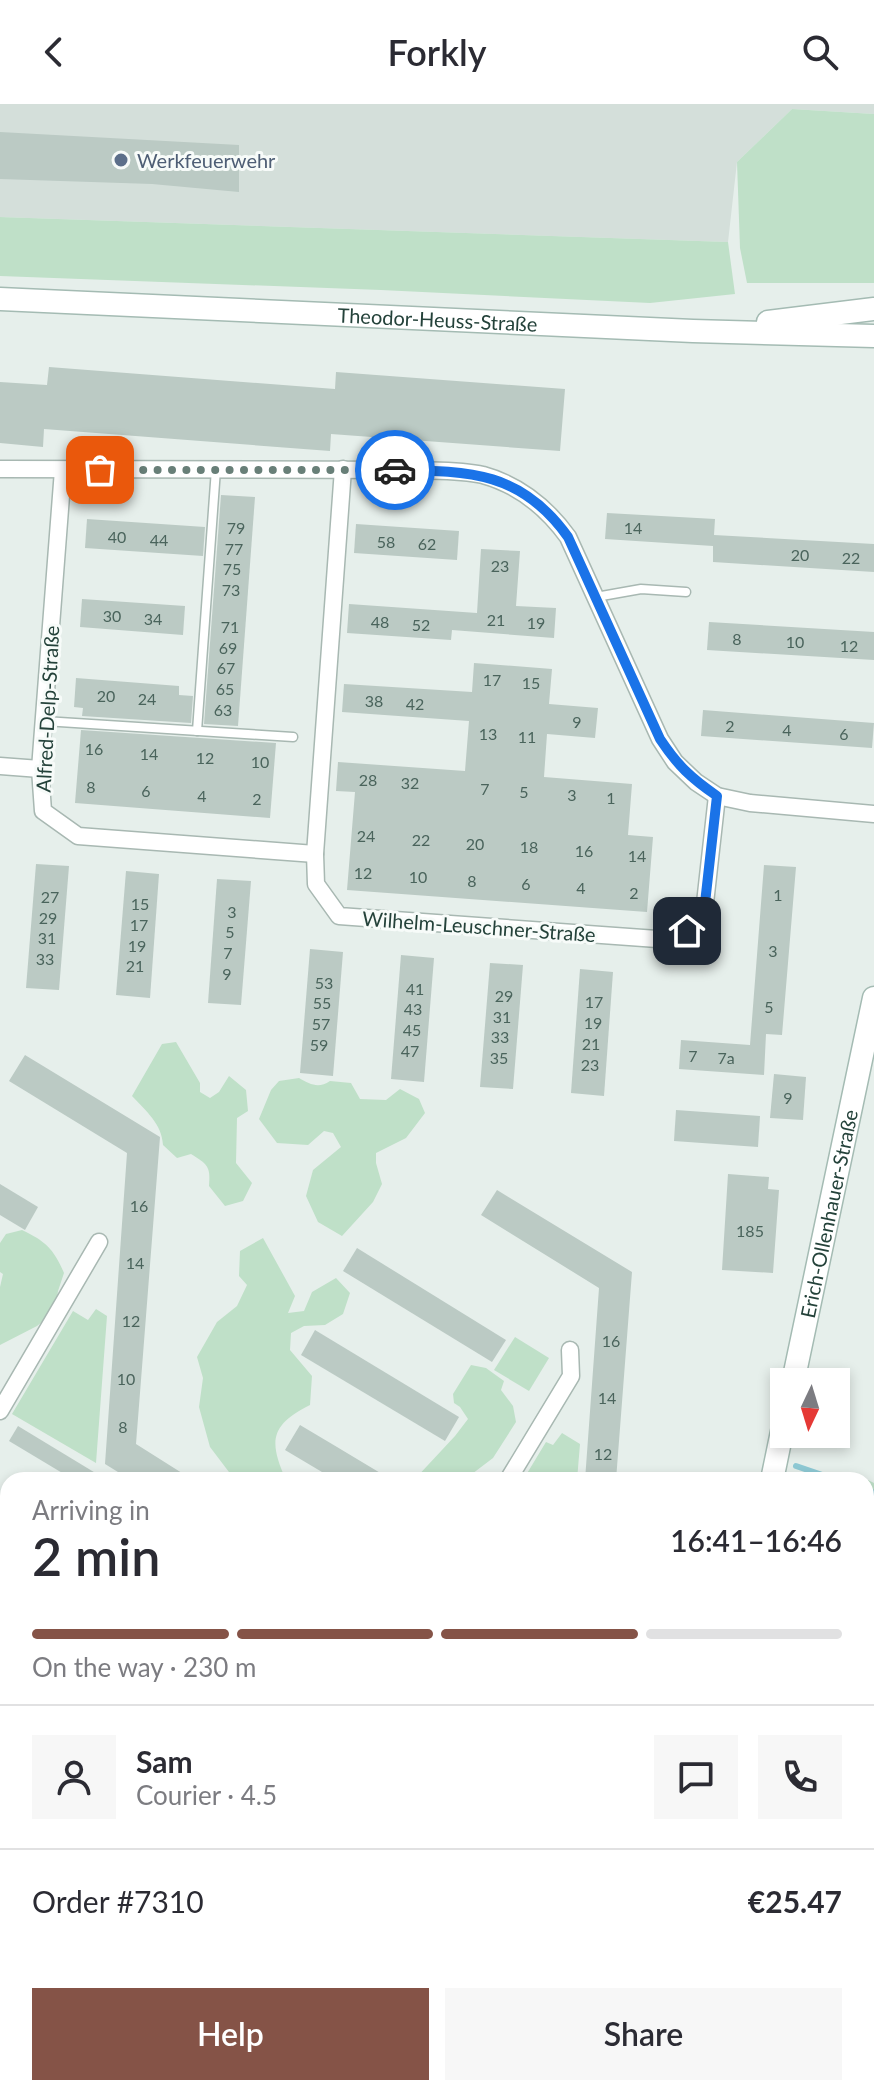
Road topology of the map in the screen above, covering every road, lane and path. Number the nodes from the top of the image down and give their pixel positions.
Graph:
1 (0, 299) edge
2 (874, 309) edge
3 (693, 331) junction
4 (871, 338) edge
5 (0, 469) edge
6 (216, 469) junction
7 (343, 469) junction
8 (63, 470) junction
9 (686, 592) dead end
10 (596, 597) junction
11 (44, 721) junction
12 (197, 731) junction
13 (293, 737) dead end
14 (0, 766) edge
15 (40, 769) junction
16 (717, 796) junction
17 (874, 814) edge
18 (315, 854) junction
19 (874, 998) edge
20 (99, 1242) dead end
21 (570, 1350) dead end
22 (796, 1368) edge
23 (0, 1411) edge
24 (779, 1448) edge
25 (513, 1472) edge
26 (774, 1472) edge

1 - 3 street, Theodor-Heuss-Straße
2 - 3 street
3 - 4 street, Theodor-Heuss-Straße
5 - 8 street
6 - 7 street
6 - 8 street
6 - 12 lane
7 - 10 street
7 - 18 street, Wilhelm-Leuschner-Straße
8 - 11 street, Alfred-Delp-Straße
9 - 10 lane
10 - 16 street
11 - 12 lane
11 - 15 street, Alfred-Delp-Straße
12 - 13 lane
14 - 15 street
15 - 18 street, Alfred-Delp-Straße
16 - 17 street
16 - 18 street, Wilhelm-Leuschner-Straße
19 - 22 street, Erich-Ollenhauer-Straße
20 - 23 street
21 - 25 street
24 - 26 street

